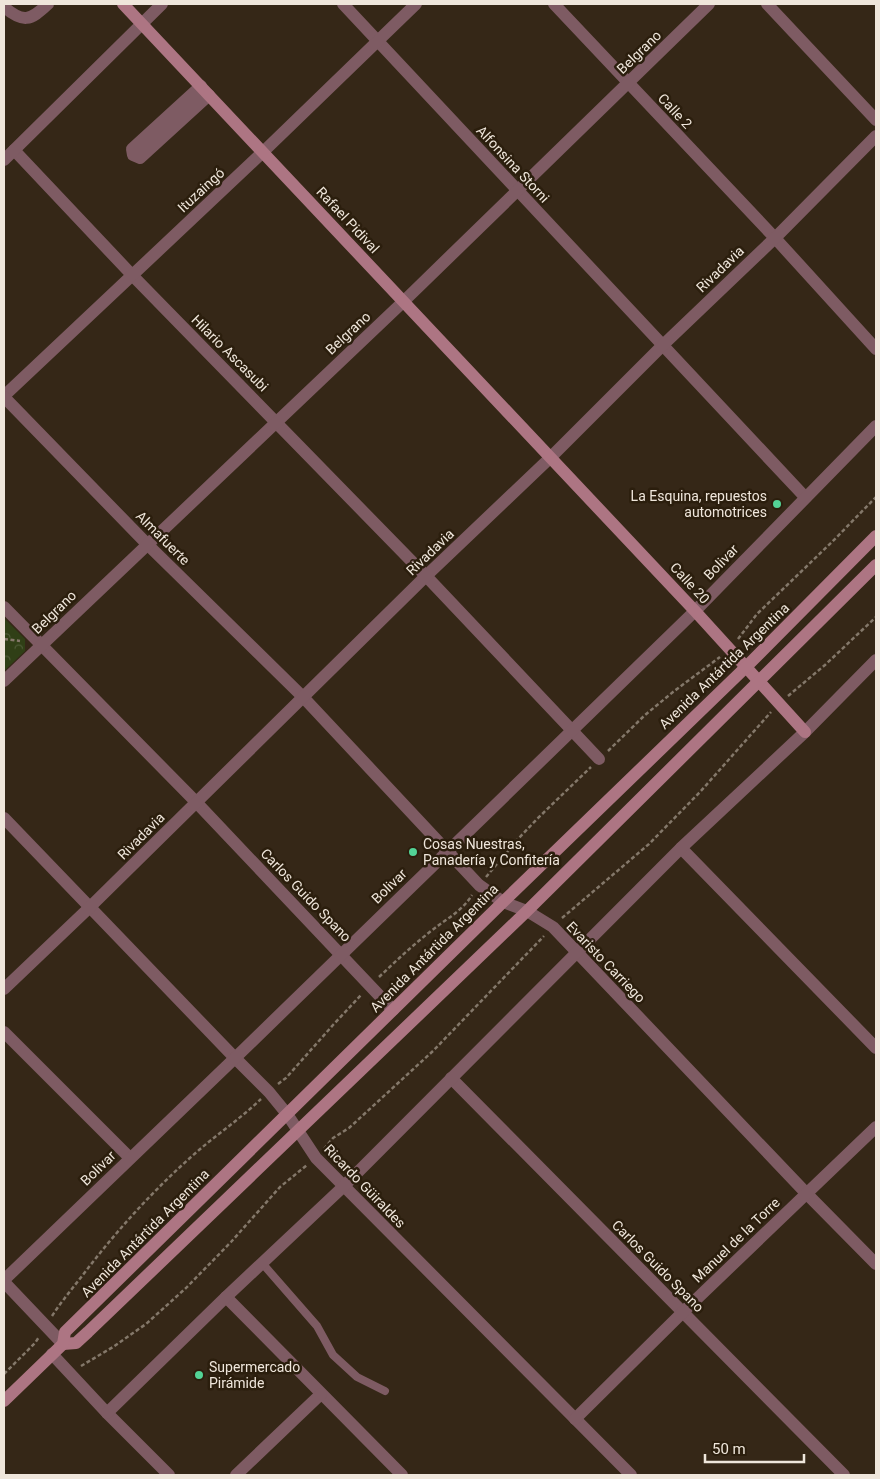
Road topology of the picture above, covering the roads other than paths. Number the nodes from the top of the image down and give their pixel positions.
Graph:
1 (48, 4) edge
2 (124, 4) edge
3 (162, 4) edge
4 (343, 4) edge
5 (416, 4) edge
6 (554, 4) edge
7 (709, 4) edge
8 (766, 4) edge
9 (4, 7) edge
10 (142, 24) junction
11 (377, 40) junction
12 (628, 83) junction
13 (205, 90) junction
14 (876, 120) edge
15 (876, 136) edge
16 (14, 150) junction
17 (263, 152) junction
18 (4, 160) edge
19 (517, 191) junction
20 (774, 238) junction
21 (132, 275) junction
22 (404, 301) junction
23 (663, 344) junction
24 (876, 348) edge
25 (4, 396) edge
26 (276, 422) junction
27 (876, 426) edge
28 (551, 457) junction
29 (805, 498) junction
30 (876, 536) edge
31 (147, 544) junction
32 (876, 565) edge
33 (426, 576) junction
34 (4, 607) edge
35 (695, 611) junction
36 (41, 645) junction
37 (876, 660) edge
38 (746, 667) junction
39 (4, 681) edge
40 (758, 681) junction
41 (303, 697) junction
42 (572, 730) junction
43 (805, 732) junction
44 (599, 759) road end
45 (196, 802) junction
46 (4, 818) edge
47 (681, 848) junction
48 (446, 851) junction
49 (503, 902) junction
50 (90, 907) junction
51 (527, 911) junction
52 (577, 952) junction
53 (341, 954) junction
54 (4, 989) edge
55 (393, 1010) junction
56 (4, 1032) edge
57 (876, 1048) edge
58 (234, 1058) junction
59 (451, 1078) junction
60 (287, 1114) junction
61 (876, 1127) edge
62 (297, 1130) junction
63 (130, 1158) junction
64 (344, 1186) junction
65 (806, 1193) junction
66 (262, 1263) junction
67 (876, 1264) edge
68 (4, 1281) edge
69 (226, 1297) junction
70 (682, 1312) junction
71 (63, 1344) junction
72 (52, 1354) junction
73 (385, 1391) dead end
74 (320, 1394) junction
75 (4, 1401) edge
76 (107, 1414) junction
77 (575, 1419) junction
78 (169, 1475) edge
79 (236, 1475) edge
80 (402, 1475) edge
81 (631, 1475) edge
82 (844, 1475) edge

1 - 9 street
2 - 10 main road, Rafael Pidival
3 - 10 street
4 - 11 street, Alfonsina Storni
5 - 11 street, Ituzaingó
6 - 12 street, Calle 2
7 - 12 street, Belgrano
8 - 14 street
10 - 13 main road, Rafael Pidival
10 - 16 street
11 - 17 street, Ituzaingó
11 - 19 street, Alfonsina Storni
12 - 19 street, Belgrano
12 - 20 street, Calle 2
13 - 13 street
13 - 17 main road, Rafael Pidival
15 - 20 street, Rivadavia
16 - 18 street
16 - 21 street, Hilario Ascasubi
17 - 21 street, Ituzaingó
17 - 22 main road, Rafael Pidival
19 - 22 street, Belgrano
19 - 23 street, Alfonsina Storni
20 - 23 street, Rivadavia
20 - 24 street, Calle 2
21 - 25 street, Ituzaingó
21 - 26 street, Hilario Ascasubi
22 - 26 street, Belgrano
22 - 28 main road, Rafael Pidival
23 - 28 street, Rivadavia
23 - 29 street, Alfonsina Storni
25 - 31 street, Almafuerte
26 - 31 street, Belgrano
26 - 33 street, Hilario Ascasubi
27 - 29 street, Bolivar
28 - 33 street, Rivadavia
28 - 35 main road, Calle 20
29 - 35 street, Bolivar
30 - 38 main road, Avenida Antártida Argentina
31 - 36 street, Belgrano
31 - 41 street, Almafuerte
32 - 40 main road, Avenida Antártida Argentina
33 - 41 street, Rivadavia
33 - 42 street, Hilario Ascasubi
34 - 36 street, Carlos Guido Spano
35 - 38 main road, Calle 20
35 - 42 street, Bolivar
36 - 39 street, Belgrano
36 - 45 street, Carlos Guido Spano
37 - 43 street
38 - 40 main road, Calle 20
38 - 49 main road, Avenida Antártida Argentina
40 - 43 main road, Calle 20
40 - 51 main road, Avenida Antártida Argentina
41 - 45 street, Rivadavia
41 - 48 street, Evaristo Carriego
42 - 44 street, Hilario Ascasubi
42 - 48 street, Bolivar
43 - 47 street
45 - 50 street, Rivadavia
45 - 53 street, Carlos Guido Spano
46 - 50 street, Ricardo Güiraldes
47 - 52 street
47 - 57 street
48 - 49 street, Evaristo Carriego
48 - 53 street, Bolivar
49 - 51 street, Evaristo Carriego
49 - 55 main road, Avenida Antártida Argentina
50 - 54 street, Rivadavia
50 - 58 street, Ricardo Güiraldes
51 - 52 street, Evaristo Carriego
51 - 62 main road, Avenida Antártida Argentina
52 - 59 street
52 - 65 street, Evaristo Carriego
53 - 55 street, Carlos Guido Spano
53 - 58 street, Bolivar
55 - 60 main road, Avenida Antártida Argentina
56 - 63 street
58 - 60 street, Ricardo Güiraldes
58 - 63 street, Bolivar
59 - 64 street
59 - 70 street, Carlos Guido Spano
60 - 62 street, Ricardo Güiraldes
60 - 71 main road, Avenida Antártida Argentina
61 - 65 street, Manuel de la Torre
62 - 64 street, Ricardo Güiraldes
62 - 71 main road, Avenida Antártida Argentina
63 - 68 street, Bolivar
64 - 66 street
64 - 77 street, Ricardo Güiraldes
65 - 67 street, Evaristo Carriego
65 - 70 street, Manuel de la Torre
66 - 69 street
66 - 73 lane
68 - 71 street
69 - 74 street
69 - 76 street
70 - 77 street, Manuel de la Torre
70 - 82 street, Carlos Guido Spano
71 - 72 main road, Avenida Antártida Argentina
72 - 75 main road, Avenida Antártida Argentina
72 - 76 street
74 - 79 street
74 - 80 street
76 - 78 street
77 - 81 street, Ricardo Güiraldes

